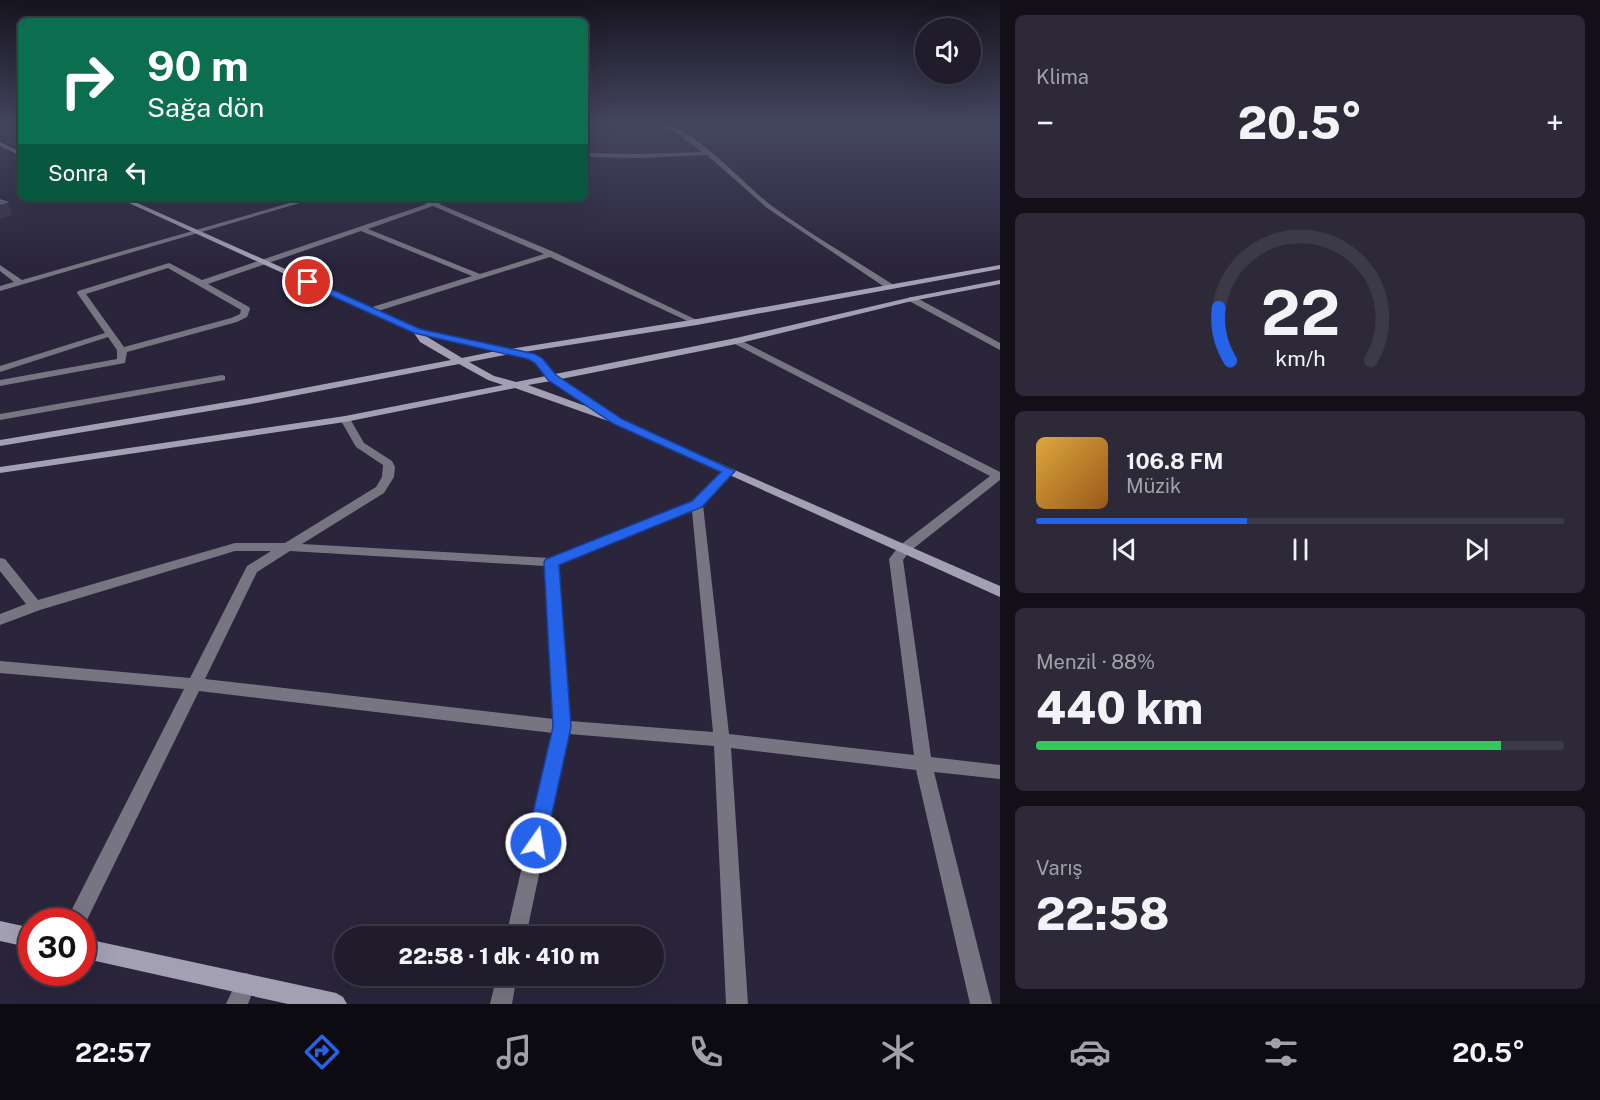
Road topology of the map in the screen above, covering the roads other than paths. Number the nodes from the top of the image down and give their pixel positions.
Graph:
1 (727, 170) edge
2 (128, 201) edge
3 (304, 201) edge
4 (424, 201) edge
5 (442, 201) edge
6 (433, 204) junction
7 (362, 229) junction
8 (198, 232) junction
9 (551, 254) junction
10 (266, 263) junction
11 (0, 267) edge
12 (1000, 267) edge
13 (478, 276) junction
14 (1000, 282) edge
15 (202, 283) junction
16 (20, 284) junction
17 (889, 286) junction
18 (0, 289) edge
19 (912, 298) junction
20 (372, 310) junction
21 (697, 322) junction
22 (417, 331) junction
23 (110, 334) junction
24 (736, 340) junction
25 (1000, 347) edge
26 (122, 350) junction
27 (511, 351) junction
28 (461, 360) junction
29 (0, 369) edge
30 (552, 377) junction
31 (222, 378) dead end
32 (0, 383) edge
33 (513, 385) junction
34 (0, 417) edge
35 (345, 419) junction
36 (618, 422) junction
37 (0, 443) edge
38 (0, 470) edge
39 (729, 471) junction
40 (998, 476) edge
41 (697, 504) junction
42 (287, 547) junction
43 (904, 549) junction
44 (0, 562) edge
45 (551, 562) junction
46 (1000, 592) edge
47 (36, 606) junction
48 (0, 620) edge
49 (0, 667) edge
50 (193, 684) junction
51 (562, 727) junction
52 (722, 740) junction
53 (923, 763) junction
54 (1000, 772) edge
55 (82, 908) edge
56 (518, 926) edge
57 (0, 931) edge
58 (18, 935) edge
59 (96, 951) edge
60 (246, 983) junction
61 (505, 986) edge
62 (237, 1004) edge
63 (336, 1004) edge
64 (501, 1004) edge
65 (737, 1004) edge
66 (981, 1004) edge

1 - 17 street
2 - 8 main road
3 - 8 street
4 - 6 street
5 - 6 street
6 - 7 street
6 - 9 street
7 - 10 street
7 - 13 street
8 - 10 main road
8 - 16 street
9 - 13 street
9 - 21 street
10 - 15 street
10 - 20 main road
11 - 16 street
12 - 17 main road
13 - 20 street
14 - 19 main road
15 - 23 street
15 - 26 street
16 - 18 street
17 - 21 main road
19 - 24 main road
19 - 25 street
20 - 22 main road
21 - 27 main road
22 - 27 main road
22 - 28 main road
23 - 26 street
23 - 29 street
24 - 30 main road
24 - 40 street
26 - 32 street
27 - 28 main road
27 - 30 main road
28 - 33 main road
28 - 37 main road
30 - 33 main road
30 - 36 main road
31 - 34 street
33 - 35 main road
33 - 36 main road
35 - 38 main road
35 - 42 street
36 - 39 main road
39 - 41 street
39 - 43 main road
40 - 43 street
41 - 45 street
41 - 52 street
42 - 45 street
42 - 47 street
42 - 50 street
43 - 46 main road
43 - 53 street
44 - 47 street
45 - 51 street
47 - 48 street
49 - 50 street
50 - 51 street
50 - 55 street
51 - 52 street
51 - 56 street
52 - 53 street
52 - 65 street
53 - 54 street
53 - 66 street
57 - 58 main road
59 - 60 main road
60 - 62 street
60 - 63 main road
61 - 64 street

